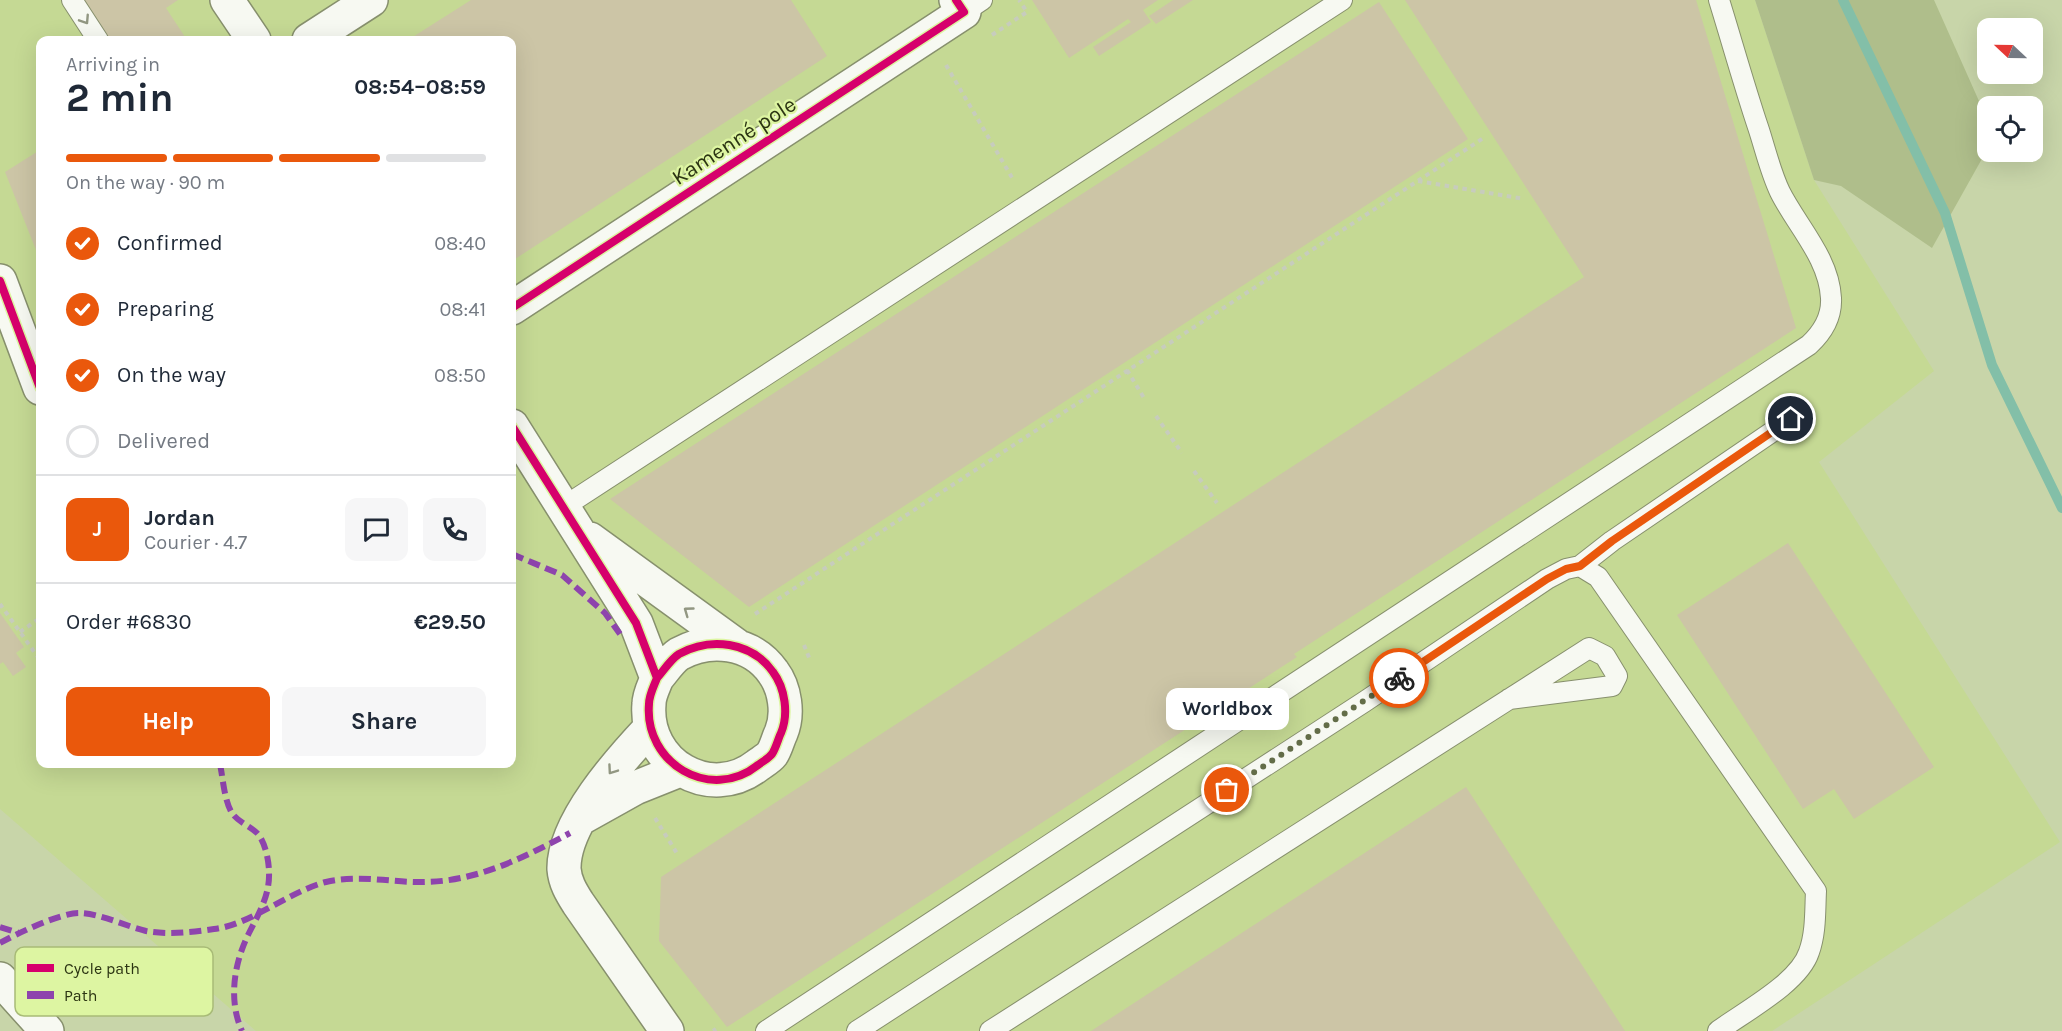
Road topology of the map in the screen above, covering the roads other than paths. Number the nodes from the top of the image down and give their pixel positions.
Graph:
1 (72, 0) edge
2 (227, 0) edge
3 (371, 0) edge
4 (1342, 0) edge
5 (1719, 0) edge
6 (967, 4) edge
7 (95, 36) edge
8 (251, 36) edge
9 (315, 36) edge
10 (0, 281) edge
11 (516, 305) edge
12 (36, 377) edge
13 (1791, 419) dead end
14 (517, 445) edge
15 (569, 519) junction
16 (1580, 566) junction
17 (736, 645) junction
18 (657, 678) junction
19 (1509, 699) junction
20 (650, 728) junction
21 (680, 770) junction
22 (581, 818) junction
23 (0, 979) edge
24 (15, 996) edge
25 (667, 1031) edge
26 (766, 1031) edge
27 (857, 1031) edge
28 (990, 1031) edge
29 (1718, 1031) edge

1 -> 7 lane
2 - 8 street
3 - 9 street
4 - 15 lane
5 - 26 lane
6 - 11 street, Kamenné pole
10 - 12 street
13 - 16 lane
14 - 15 street
17 -> 15 street
15 - 18 street
16 - 27 lane
16 - 29 lane
17 - 18 street
17 - 21 street
18 - 20 street
19 - 19 lane
19 - 28 lane
20 - 21 street
20 -> 22 street
21 - 22 street
22 - 25 street
23 - 24 street

